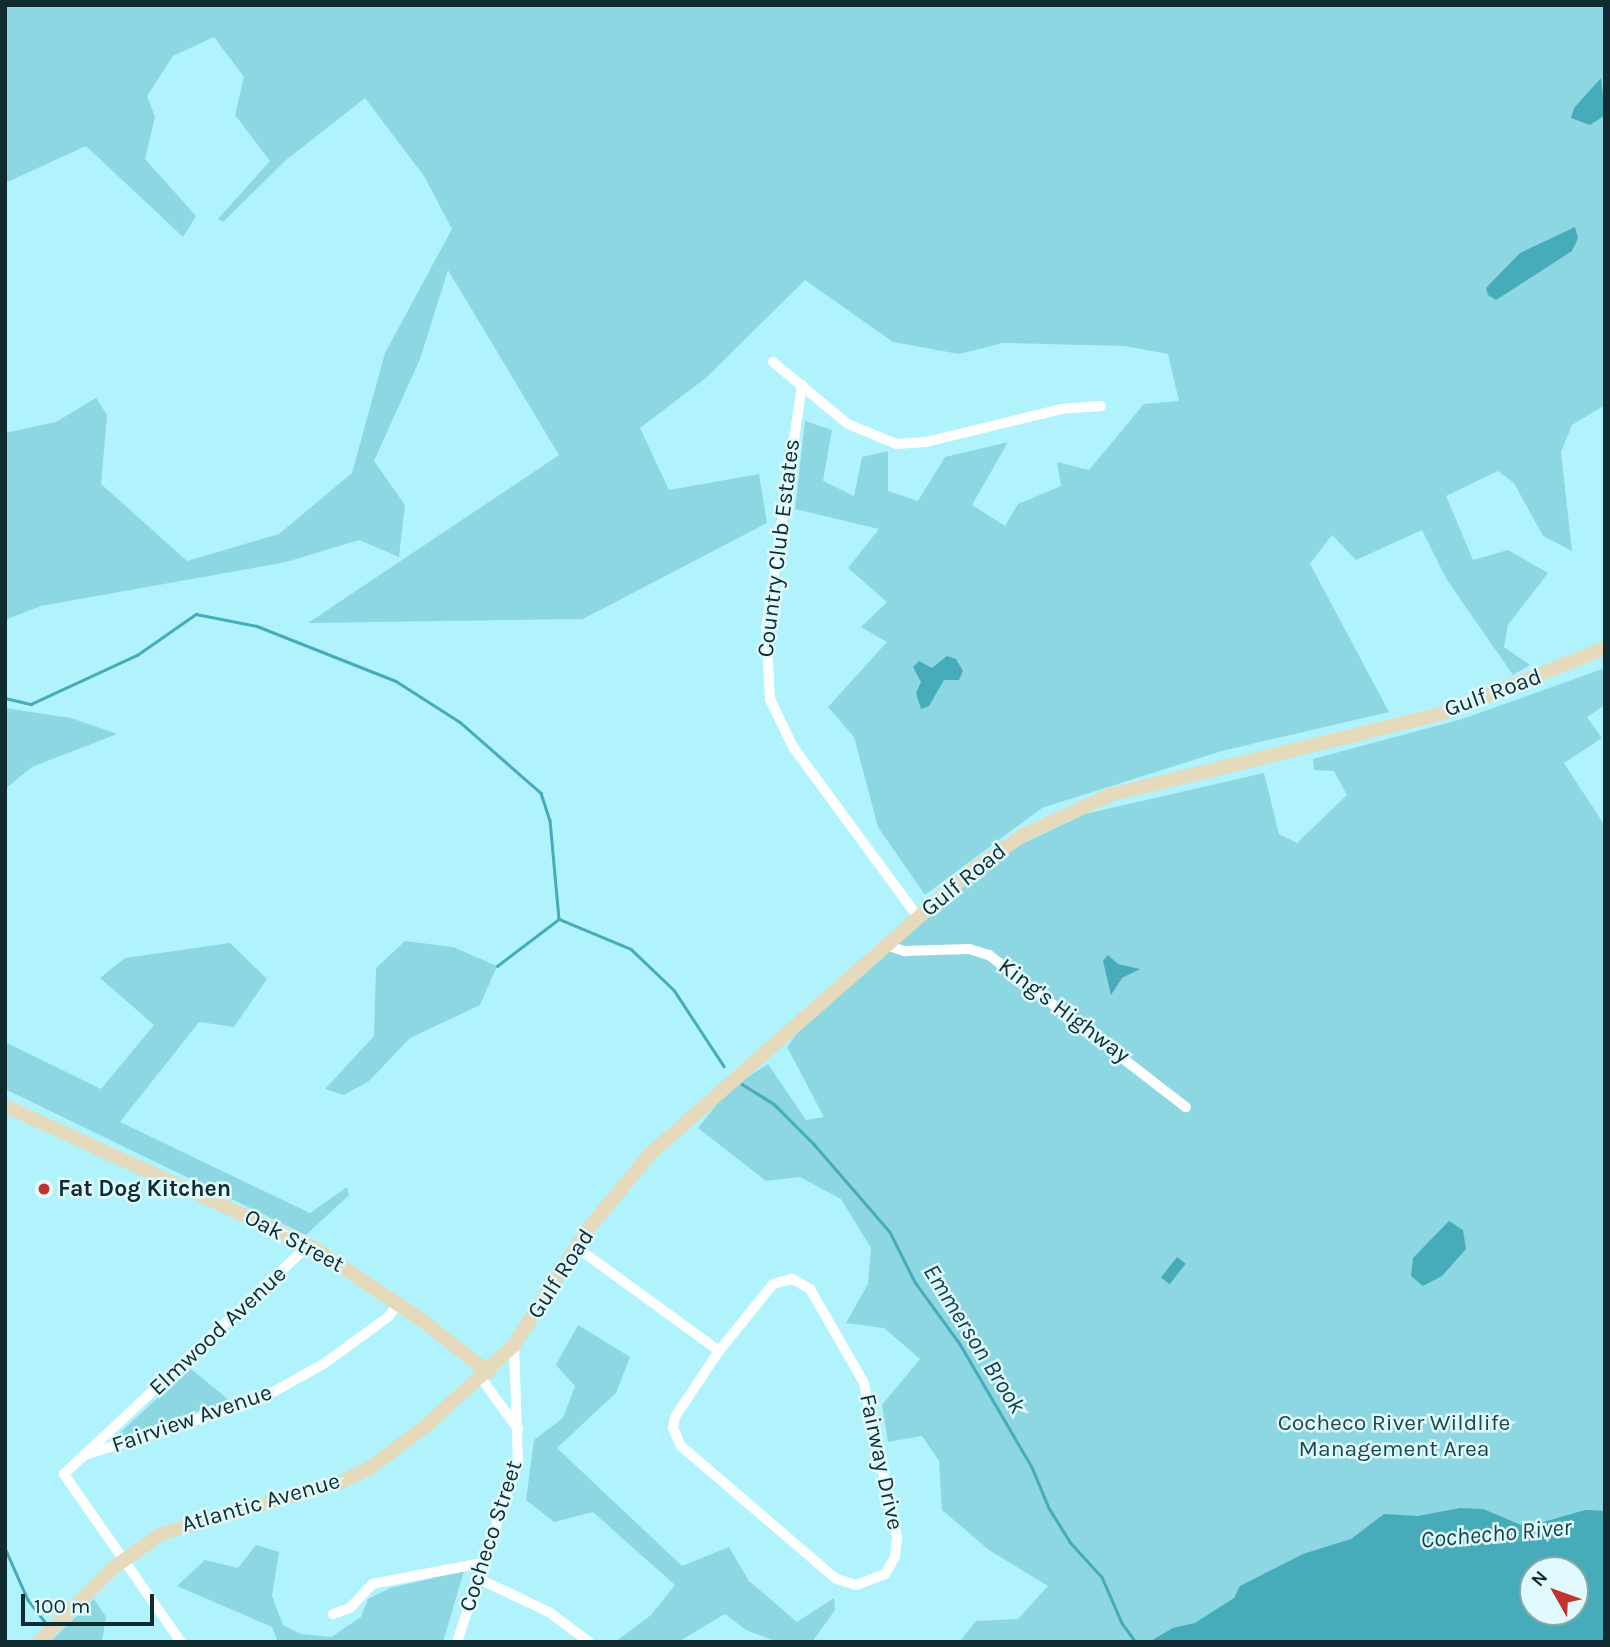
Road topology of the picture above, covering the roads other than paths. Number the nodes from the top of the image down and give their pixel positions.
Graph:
1 (773, 362) dead end
2 (802, 386) junction
3 (1101, 407) dead end
4 (1605, 648) edge
5 (918, 917) junction
6 (886, 945) junction
7 (5, 1105) edge
8 (1186, 1107) dead end
9 (309, 1245) junction
10 (576, 1247) junction
11 (398, 1304) junction
12 (514, 1345) junction
13 (719, 1351) junction
14 (486, 1374) junction
15 (518, 1429) junction
16 (85, 1455) junction
17 (122, 1560) junction
18 (482, 1563) junction
19 (477, 1578) junction
20 (333, 1614) dead end
21 (39, 1642) edge
22 (181, 1642) edge
23 (457, 1642) edge
24 (589, 1642) edge

1 - 2 street
2 - 3 street
2 - 5 street, Country Club Estates
4 - 5 street, Gulf Road
5 - 6 street, Gulf Road
6 - 8 street, King's Highway
6 - 10 street, Gulf Road
7 - 9 street, Oak Street
9 - 11 street, Oak Street
9 - 16 street, Elmwood Avenue
10 - 12 street, Gulf Road
10 - 13 street
11 - 14 street, Oak Street
11 - 16 street, Fairview Avenue
12 - 14 street, Gulf Road
12 - 15 street, Cocheco Street
13 - 13 street, Fairway Drive
14 - 15 street
14 - 17 street, Atlantic Avenue
15 - 18 street, Cocheco Street
16 - 17 street, Elmwood Avenue
17 - 21 street, Atlantic Avenue
17 - 22 street
18 - 19 street, Cocheco Street
18 - 20 street
19 - 23 street, Cocheco Street
19 - 24 street

